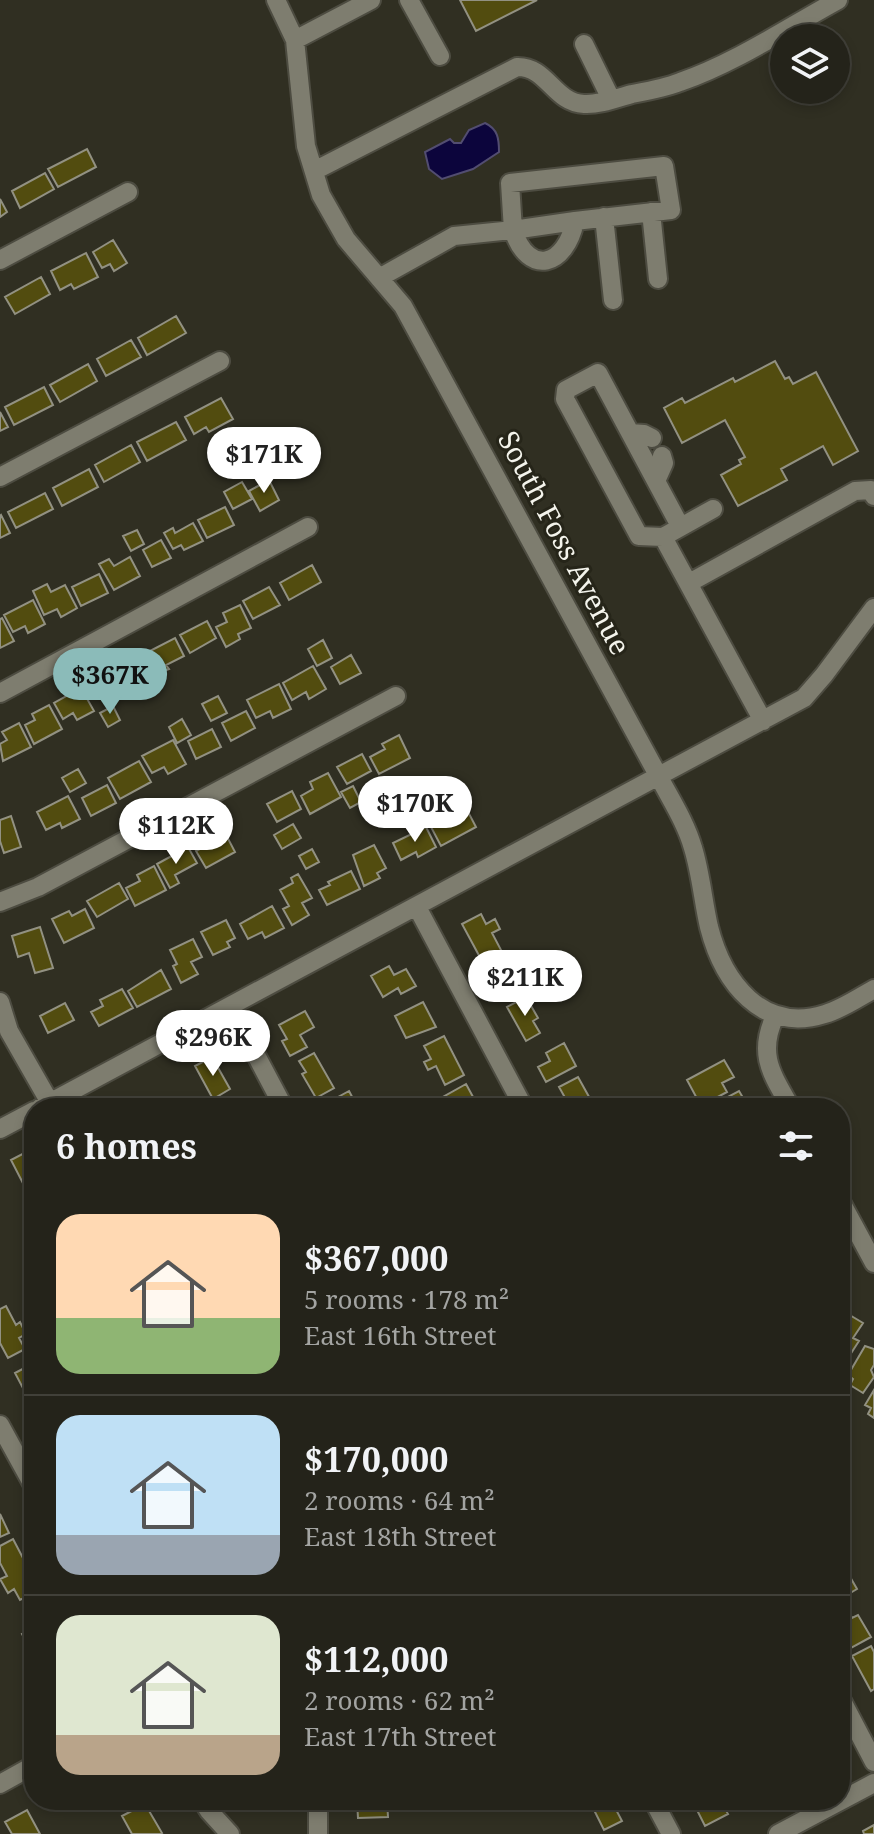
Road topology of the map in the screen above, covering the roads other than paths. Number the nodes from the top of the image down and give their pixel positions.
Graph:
1 (276, 0) edge
2 (371, 0) edge
3 (409, 0) edge
4 (838, 0) edge
5 (295, 40) junction
6 (584, 44) dead end
7 (440, 56) dead end
8 (611, 99) junction
9 (314, 171) junction
10 (128, 192) dead end
11 (651, 212) junction
12 (604, 217) junction
13 (575, 221) junction
14 (513, 230) junction
15 (0, 260) edge
16 (379, 278) junction
17 (658, 279) dead end
18 (613, 300) dead end
19 (220, 361) dead end
20 (630, 433) junction
21 (652, 438) dead end
22 (662, 456) dead end
23 (0, 477) edge
24 (656, 481) junction
25 (874, 496) edge
26 (713, 509) dead end
27 (680, 526) junction
28 (308, 527) dead end
29 (663, 537) junction
30 (689, 583) junction
31 (874, 608) edge
32 (0, 693) edge
33 (396, 696) dead end
34 (763, 721) junction
35 (659, 777) junction
36 (0, 902) edge
37 (417, 907) junction
38 (874, 989) edge
39 (0, 1002) edge
40 (230, 1006) junction
41 (775, 1016) junction
42 (40, 1098) edge
43 (61, 1098) edge
44 (279, 1098) edge
45 (519, 1098) edge
46 (785, 1098) edge
47 (24, 1117) edge
48 (0, 1129) edge
49 (850, 1219) edge
50 (874, 1263) edge
51 (0, 1425) edge
52 (24, 1469) edge
53 (850, 1716) edge
54 (874, 1762) edge
55 (24, 1771) edge
56 (874, 1783) edge
57 (0, 1784) edge
58 (850, 1796) edge
59 (208, 1810) edge
60 (318, 1810) edge
61 (658, 1810) edge
62 (823, 1810) edge
63 (230, 1834) edge
64 (318, 1834) edge
65 (671, 1834) edge
66 (778, 1834) edge

1 - 5 street, South Foss Avenue
2 - 5 street
3 - 7 street
4 - 8 street
5 - 9 street, South Foss Avenue
6 - 8 street
8 - 9 street
9 - 16 street, South Foss Avenue
10 - 15 street
11 - 12 street
11 - 14 street
11 - 17 street
12 - 13 street
12 - 18 street
13 - 14 street
13 - 14 street
14 - 16 street
16 - 35 street, South Foss Avenue
19 - 23 street
20 - 21 street
20 - 24 street
20 - 29 street
22 - 24 street
24 - 27 street
25 - 30 street
26 - 27 street
27 - 29 street
28 - 32 street
29 - 30 street
30 - 34 street
31 - 34 street
33 - 36 street
34 - 35 street
35 - 37 street
35 - 41 street, South Foss Avenue
37 - 40 street
37 - 45 street
38 - 41 street
39 - 42 street
40 - 43 street
40 - 44 street
41 - 46 street
47 - 48 street
49 - 50 street
51 - 52 street
53 - 54 street
55 - 57 street
56 - 58 street
59 - 63 street
60 - 64 street
61 - 65 street
62 - 66 street

